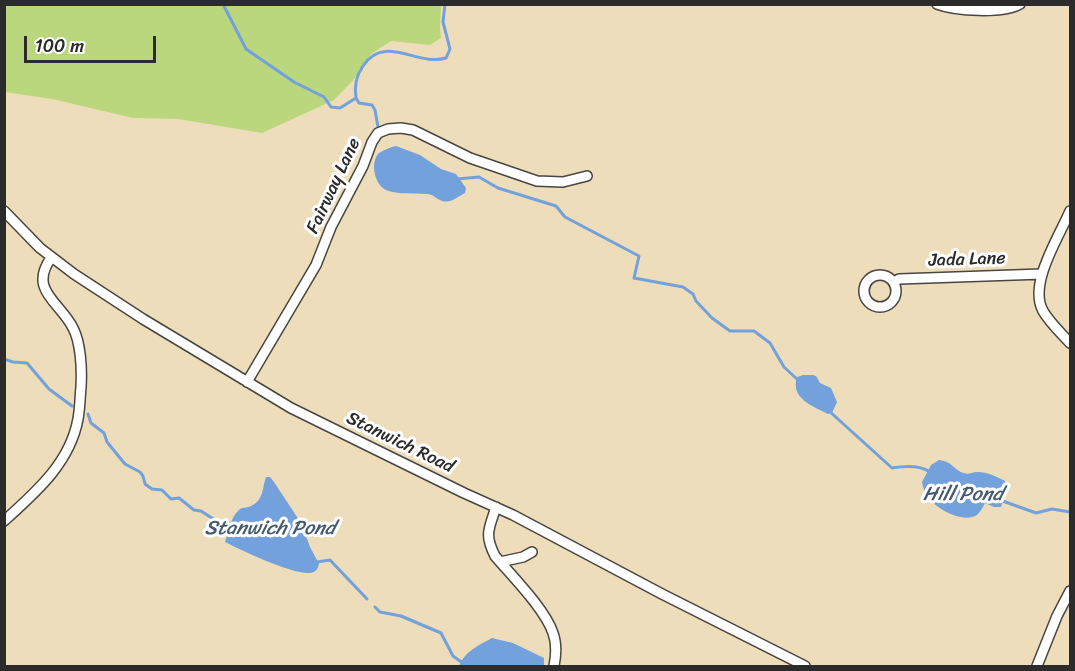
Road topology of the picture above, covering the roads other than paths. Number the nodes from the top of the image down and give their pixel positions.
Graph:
1 (937, 4) edge
2 (1020, 4) edge
3 (587, 176) dead end
4 (4, 211) edge
5 (1071, 211) edge
6 (51, 258) junction
7 (1042, 274) junction
8 (894, 282) dead end
9 (1071, 343) edge
10 (247, 382) junction
11 (496, 507) junction
12 (4, 521) edge
13 (532, 552) dead end
14 (500, 562) junction
15 (1071, 591) edge
16 (554, 666) edge
17 (805, 666) edge
18 (1037, 666) edge

1 - 2 street
3 - 10 street, Fairway Lane
4 - 6 street, Stanwich Road
5 - 7 street
6 - 10 street, Stanwich Road
6 - 12 street
7 - 8 street, Jada Lane
7 - 9 street
10 - 11 street, Stanwich Road
11 - 14 street
11 - 17 street, Stanwich Road
13 - 14 street
14 - 16 street
15 - 18 street

